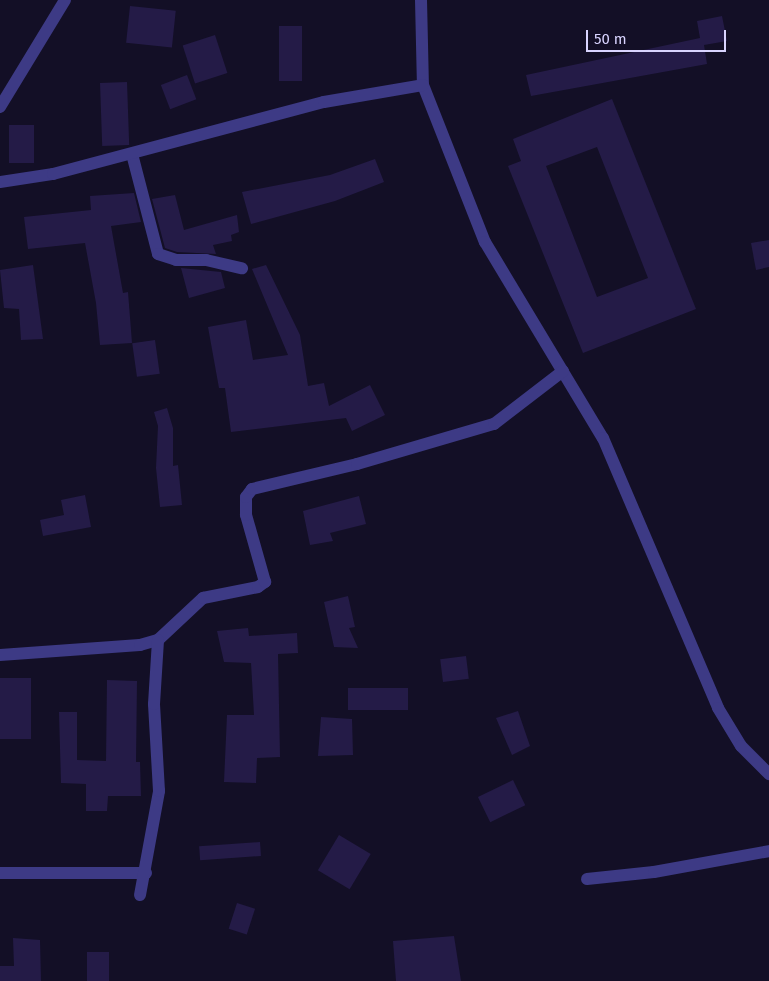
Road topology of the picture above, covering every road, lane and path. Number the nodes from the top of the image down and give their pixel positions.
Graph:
1 (65, 0) edge
2 (421, 0) edge
3 (423, 85) junction
4 (0, 107) edge
5 (132, 154) junction
6 (0, 182) edge
7 (242, 268) dead end
8 (563, 371) junction
9 (158, 640) junction
10 (0, 655) edge
11 (769, 774) edge
12 (769, 851) edge
13 (0, 873) edge
14 (146, 873) junction
15 (587, 879) dead end
16 (140, 895) dead end

1 - 4 street
2 - 3 street
3 - 5 street
3 - 8 street
5 - 6 street
5 - 7 street
8 - 9 street
8 - 11 street
9 - 10 street
9 - 14 street
12 - 15 street
13 - 14 street
14 - 16 street

